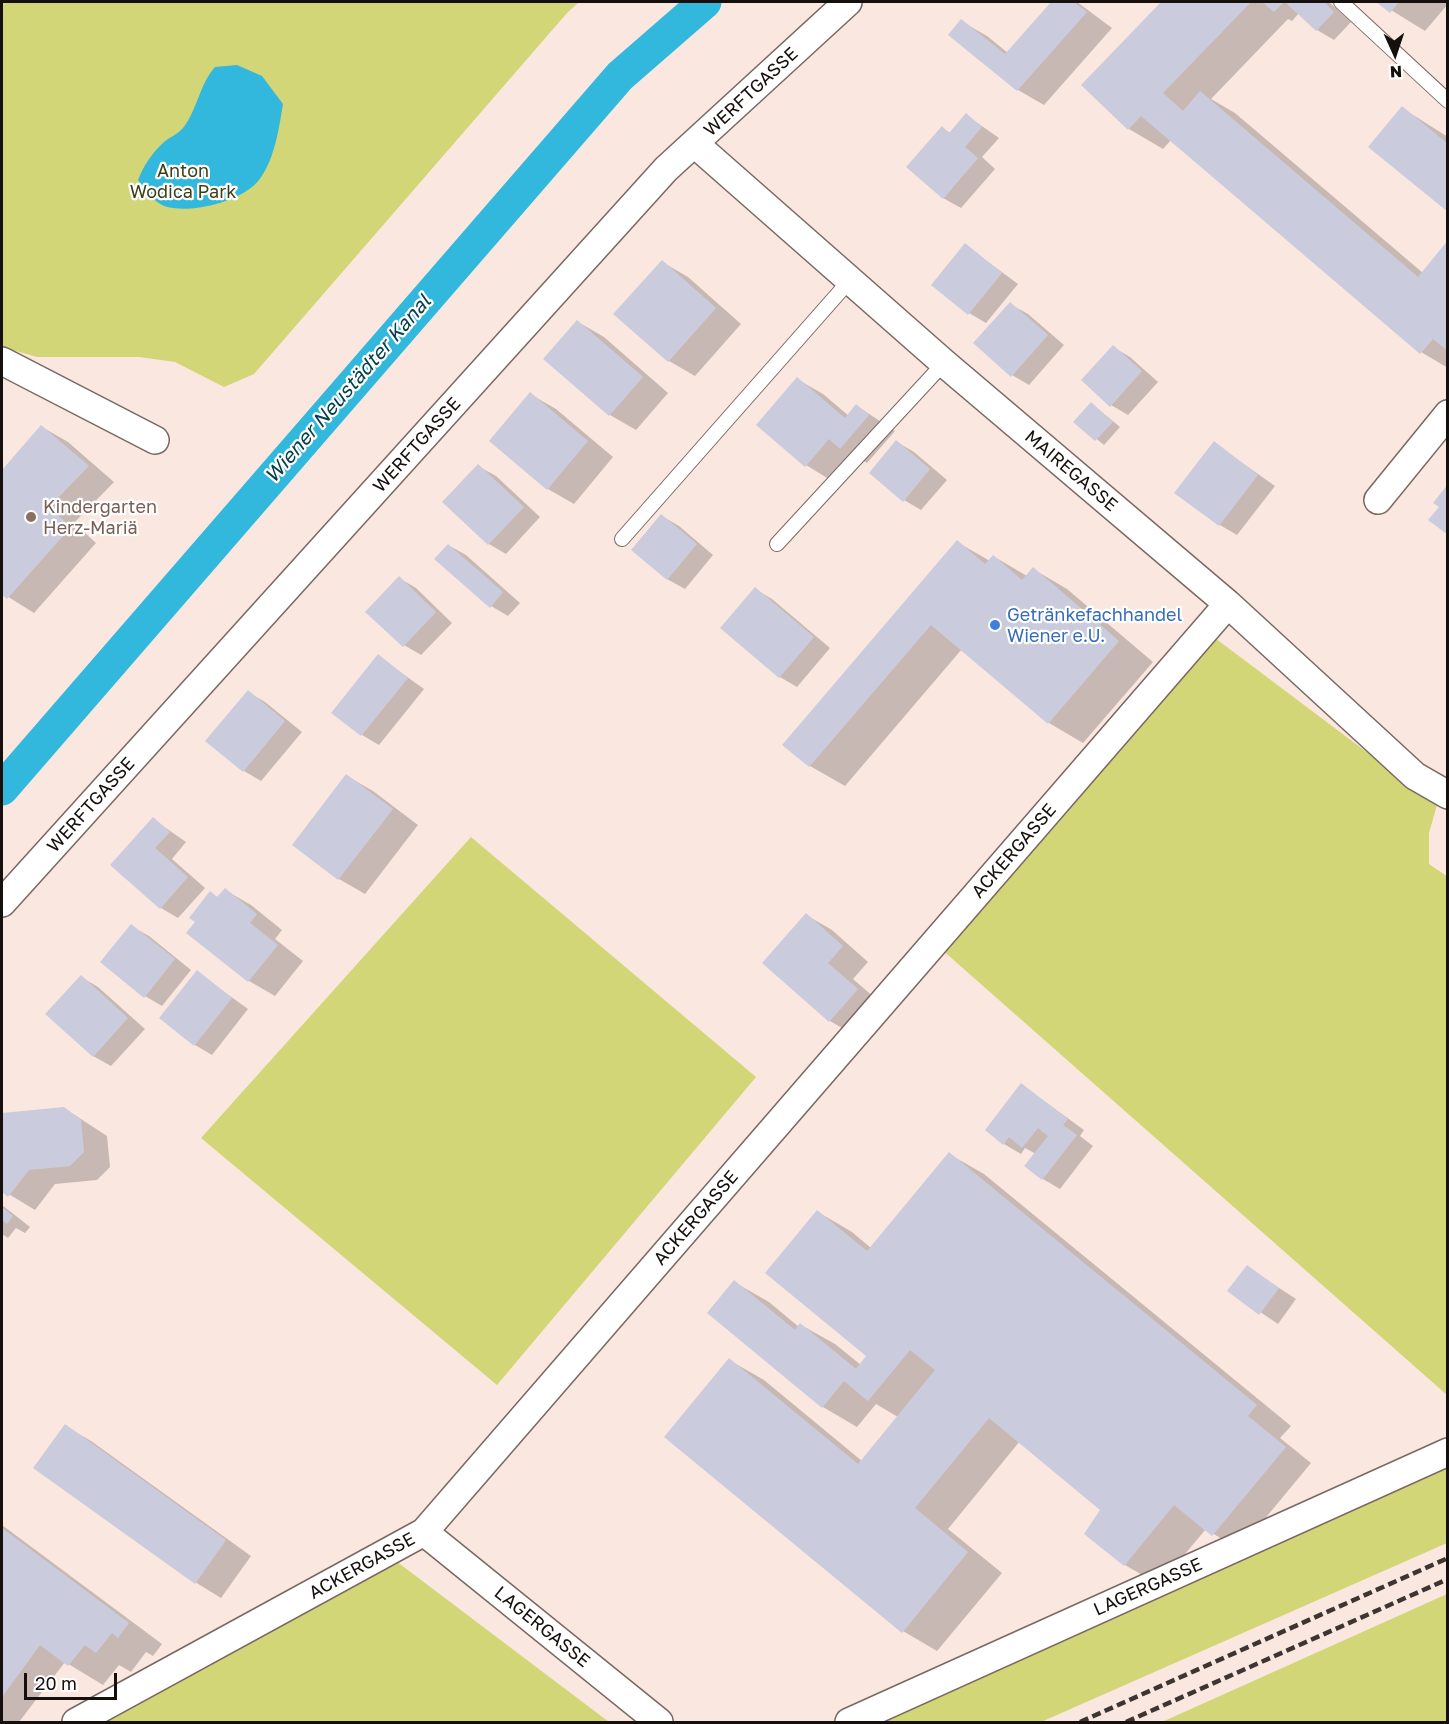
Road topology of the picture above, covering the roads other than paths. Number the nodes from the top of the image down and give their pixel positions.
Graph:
1 (848, 2) edge
2 (1341, 2) edge
3 (1448, 101) edge
4 (695, 144) junction
5 (851, 279) junction
6 (2, 361) edge
7 (944, 363) junction
8 (1448, 414) edge
9 (155, 440) dead end
10 (1378, 500) dead end
11 (622, 539) dead end
12 (777, 544) dead end
13 (1228, 604) junction
14 (1448, 795) edge
15 (2, 903) edge
16 (1448, 1452) edge
17 (424, 1532) junction
18 (76, 1722) edge
19 (659, 1722) edge
20 (849, 1722) edge

1 - 4 street, WERFTGASSE
2 - 3 lane
4 - 5 street, MAIREGASSE
4 - 15 street, WERFTGASSE
5 - 7 street, MAIREGASSE
5 - 11 lane
6 - 9 street
7 - 12 lane
7 - 13 street, MAIREGASSE
8 - 10 street
13 - 14 street, MAIREGASSE
13 - 17 street, ACKERGASSE
16 - 20 street, LAGERGASSE
17 - 18 street, ACKERGASSE
17 - 19 street, LAGERGASSE

